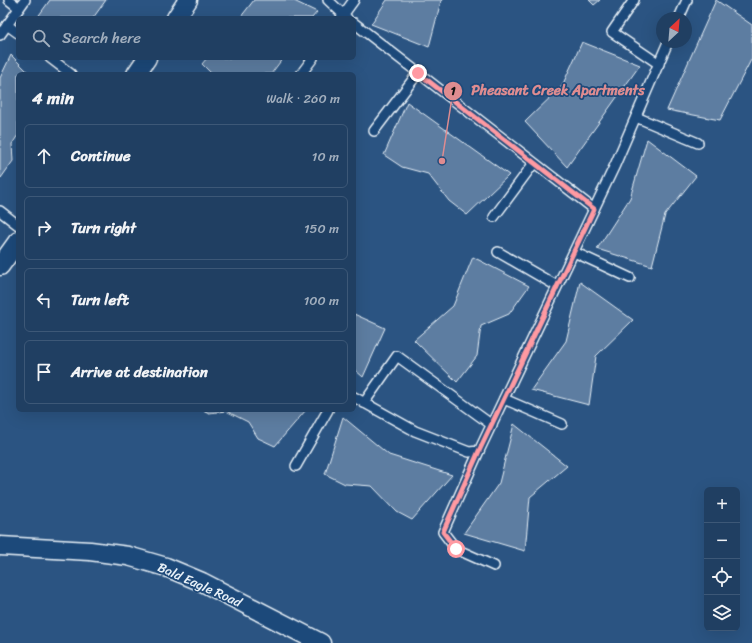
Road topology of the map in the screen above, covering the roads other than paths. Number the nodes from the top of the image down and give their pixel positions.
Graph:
1 (9, 0) edge
2 (188, 0) edge
3 (328, 0) edge
4 (354, 0) edge
5 (634, 0) edge
6 (687, 0) edge
7 (22, 4) edge
8 (682, 12) edge
9 (177, 16) edge
10 (343, 16) edge
11 (345, 16) edge
12 (7, 25) junction
13 (356, 26) edge
14 (16, 32) edge
15 (0, 35) edge
16 (666, 48) edge
17 (53, 60) edge
18 (146, 60) edge
19 (312, 60) edge
20 (659, 64) junction
21 (68, 72) edge
22 (137, 72) edge
23 (302, 72) edge
24 (418, 73) junction
25 (636, 117) junction
26 (374, 131) dead end
27 (698, 144) dead end
28 (534, 163) junction
29 (594, 209) junction
30 (0, 211) edge
31 (494, 217) dead end
32 (16, 224) edge
33 (16, 244) edge
34 (498, 252) dead end
35 (574, 252) junction
36 (0, 266) edge
37 (630, 278) dead end
38 (557, 286) junction
39 (356, 399) edge
40 (504, 399) junction
41 (364, 403) junction
42 (327, 412) edge
43 (562, 424) dead end
44 (492, 425) junction
45 (479, 451) junction
46 (296, 466) dead end
47 (0, 546) edge
48 (494, 566) dead end
49 (321, 643) edge

1 - 7 lane
2 - 9 street
3 - 10 lane
4 - 11 lane
5 - 20 lane
6 - 8 lane
7 - 12 lane
12 - 14 lane
12 - 15 lane
13 - 24 lane
16 - 20 lane
17 - 21 lane
18 - 22 street
19 - 23 lane
20 - 25 lane
24 - 26 lane
24 - 28 lane
25 - 27 lane
25 - 29 lane
28 - 29 lane
28 - 31 lane
29 - 35 lane
30 - 32 lane
33 - 36 street
34 - 38 lane
35 - 37 lane
35 - 38 lane
38 - 40 lane
39 - 41 lane
40 - 43 lane
40 - 44 lane
41 - 44 lane
41 - 45 lane
42 - 46 lane
44 - 45 lane
45 - 48 lane
47 - 49 street, Bald Eagle Road

